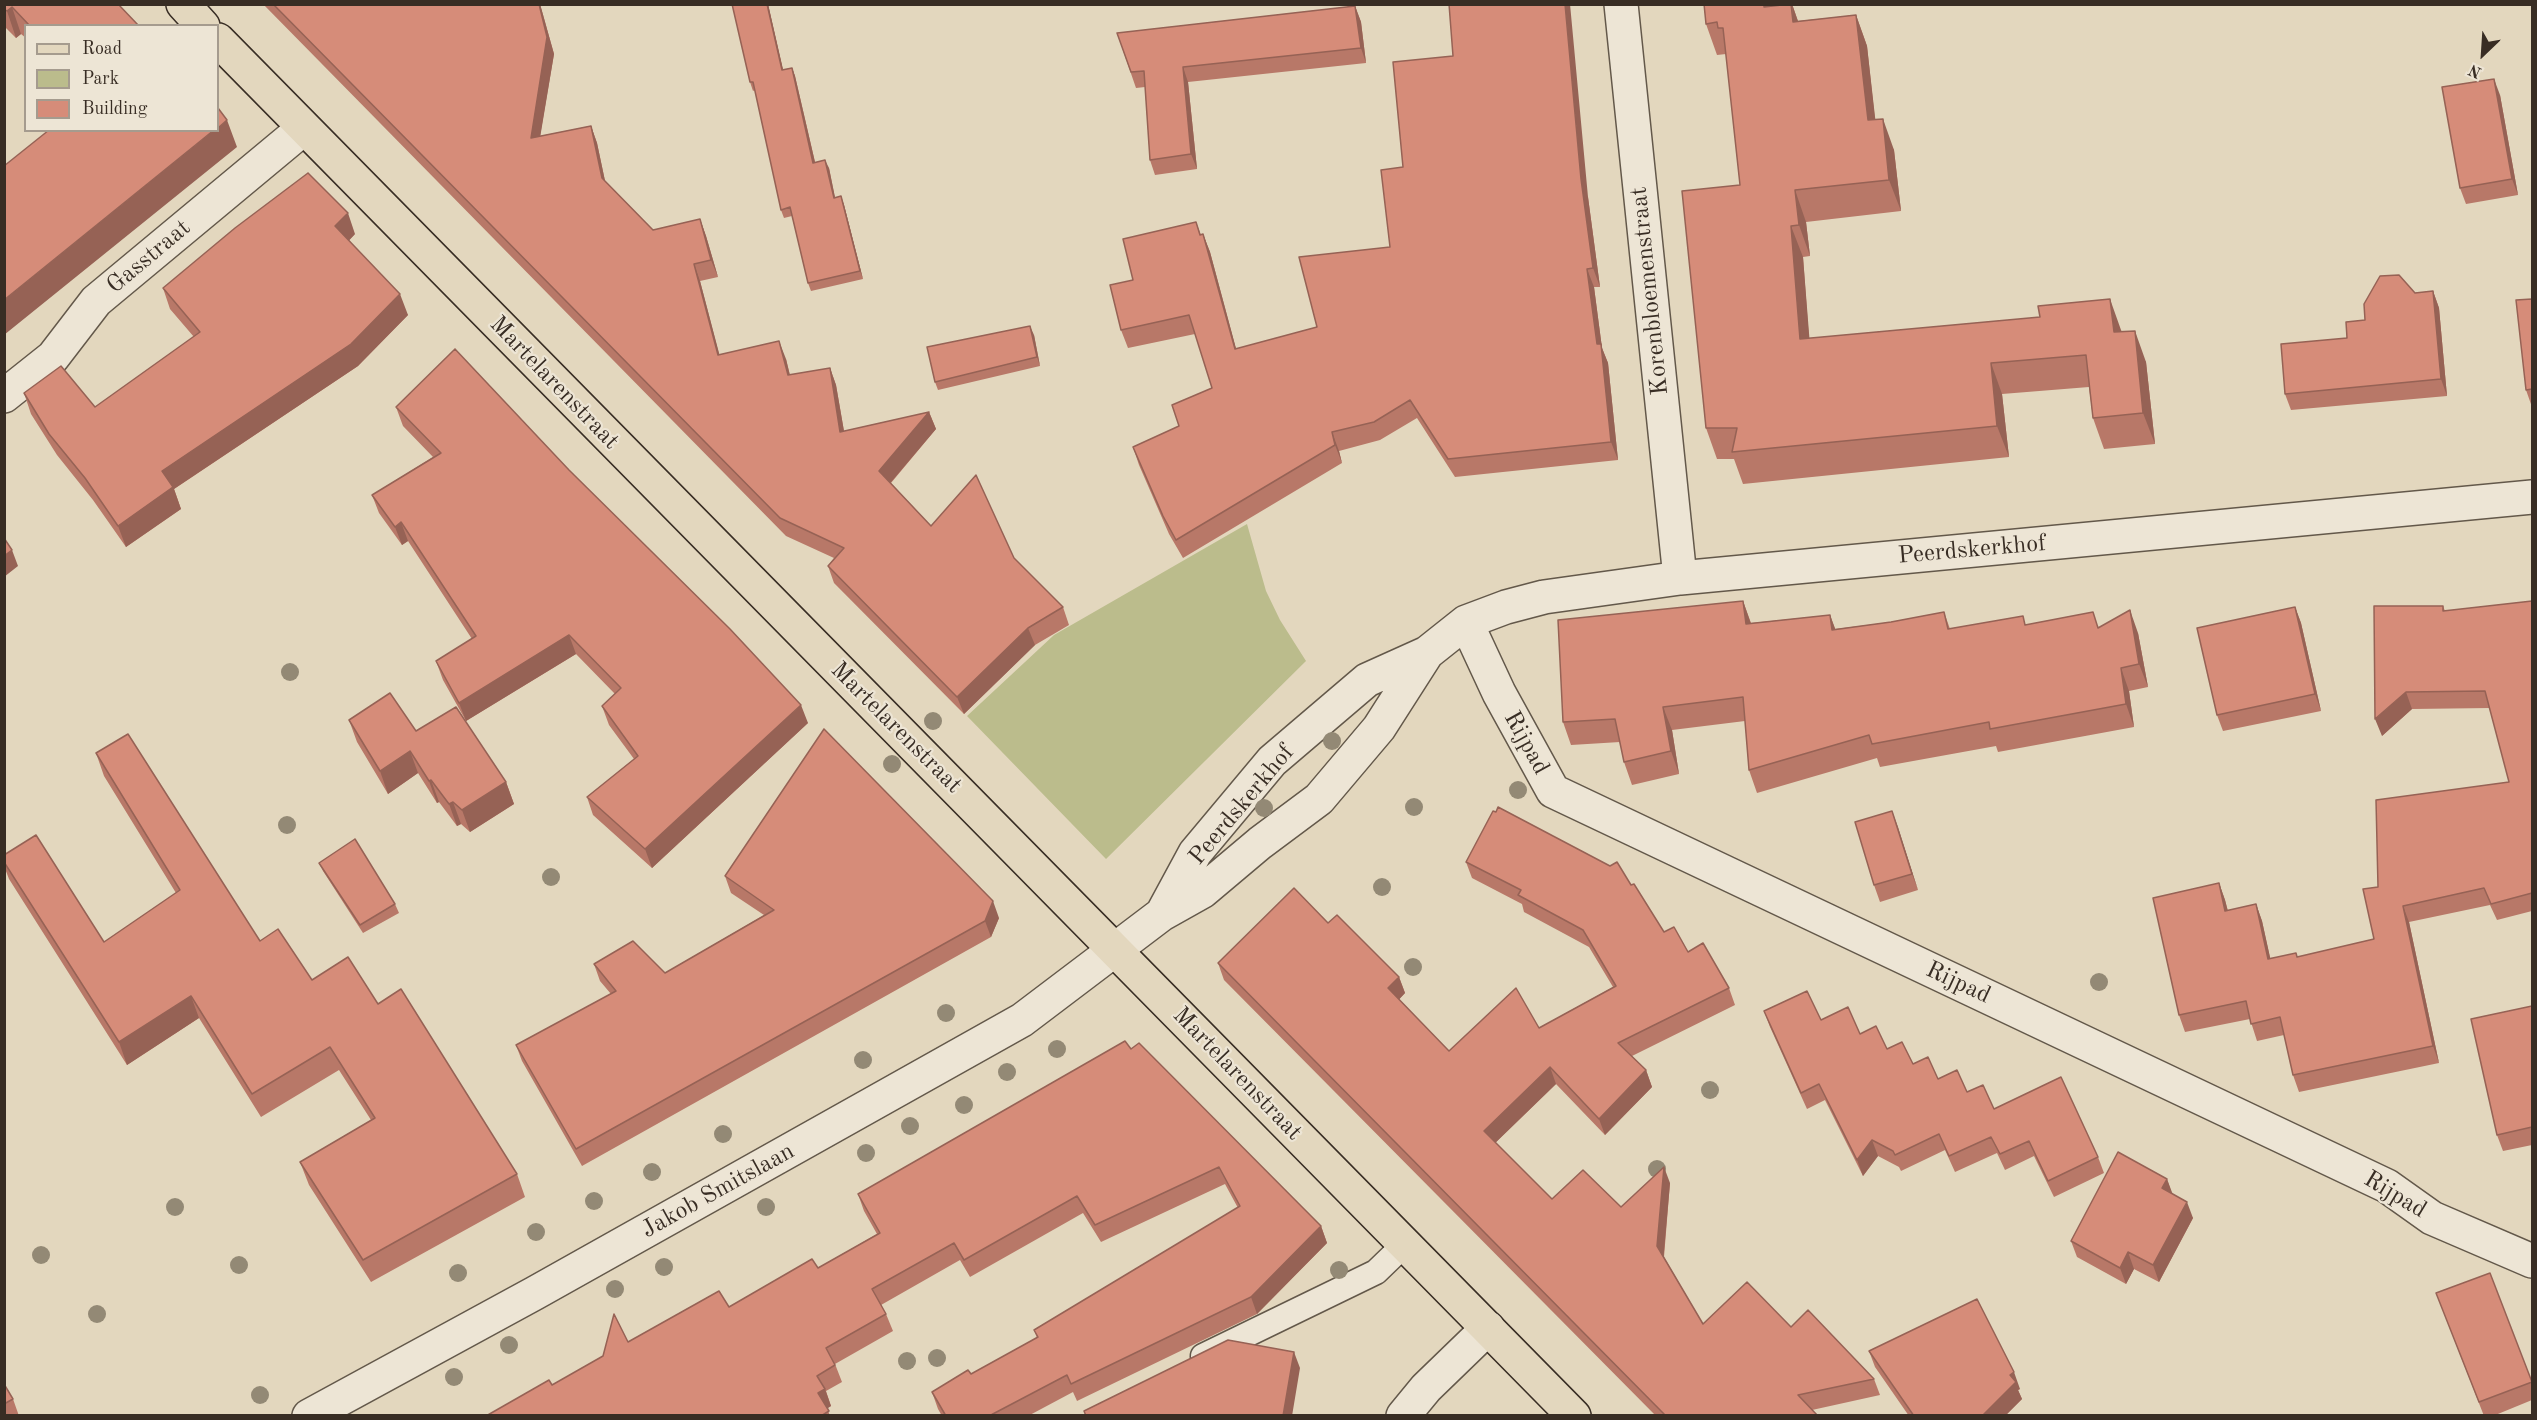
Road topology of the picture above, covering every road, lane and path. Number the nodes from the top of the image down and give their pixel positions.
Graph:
1 (183, 4) edge
2 (1621, 4) edge
3 (201, 24) edge
4 (219, 41) edge
5 (304, 128) junction
6 (4, 396) edge
7 (2532, 497) edge
8 (1680, 578) junction
9 (1466, 622) junction
10 (1427, 653) junction
11 (1162, 914) junction
12 (1115, 949) junction
13 (1405, 1244) junction
14 (2532, 1261) edge
15 (1488, 1328) junction
16 (1185, 1364) edge
17 (309, 1416) edge
18 (1403, 1416) edge
19 (1574, 1416) edge

1 - 3 main road
2 - 8 street, Korenbloemenstraat
4 - 5 main road, Martelarenstraat
5 - 6 street, Gasstraat
5 - 12 main road, Martelarenstraat
7 - 8 street, Peerdskerkhof
8 - 9 street, Peerdskerkhof
9 - 10 street, Peerdskerkhof
9 - 14 street, Rijpad
10 - 11 street, Peerdskerkhof
10 - 11 street, Peerdskerkhof
11 - 12 street, Peerdskerkhof
12 - 13 main road, Martelarenstraat
12 - 17 street, Jakob Smitslaan
13 - 15 main road, Martelarenstraat
13 - 16 lane
15 - 18 street
15 - 19 main road, Martelarenstraat

